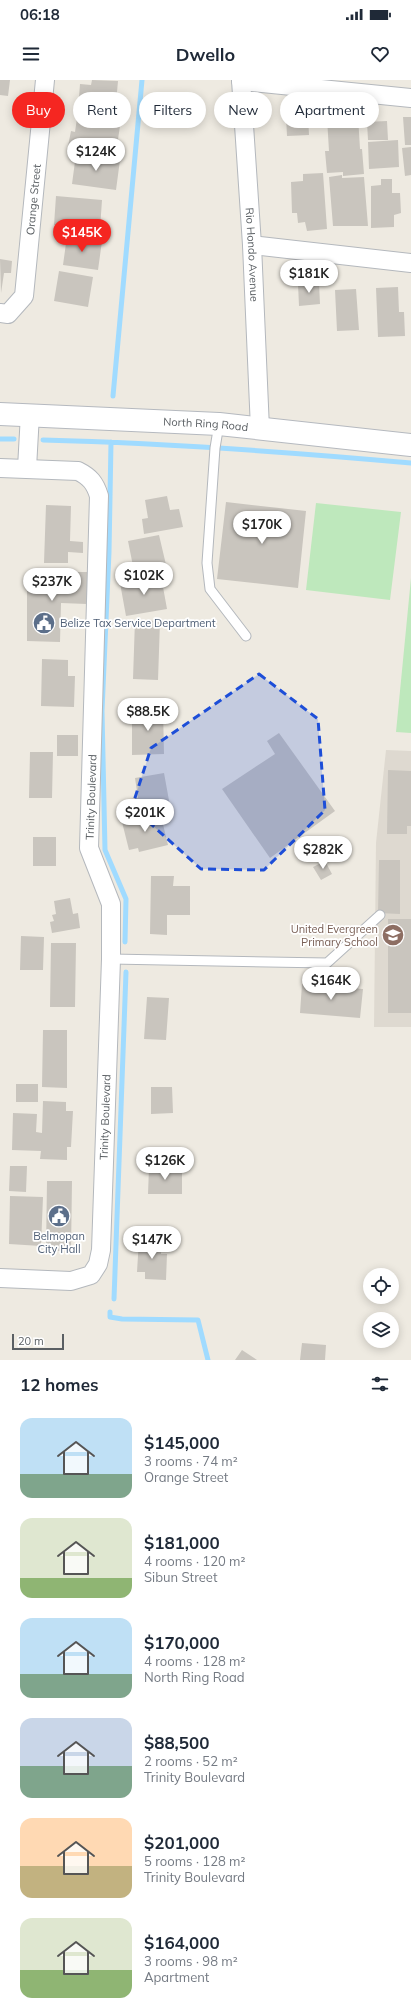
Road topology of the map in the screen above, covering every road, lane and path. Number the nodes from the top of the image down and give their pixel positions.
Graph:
1 (45, 80) edge
2 (241, 80) edge
3 (411, 98) edge
4 (252, 244) junction
5 (411, 263) edge
6 (4, 313) edge
7 (0, 414) edge
8 (30, 414) junction
9 (219, 424) junction
10 (260, 429) junction
11 (411, 445) edge
12 (0, 468) edge
13 (27, 468) junction
14 (246, 636) dead end
15 (380, 915) dead end
16 (111, 959) junction
17 (0, 1278) edge

1 - 6 street, Orange Street
2 - 3 street
2 - 4 street, Rio Hondo Avenue
4 - 5 street
4 - 10 street, Rio Hondo Avenue
7 - 8 main road, North Ring Road
8 - 9 main road, North Ring Road
8 - 13 street
9 - 10 main road, North Ring Road
9 - 14 lane
10 - 11 main road, North Ring Road
12 - 13 street, Trinity Boulevard
13 - 16 street, Trinity Boulevard
15 - 16 lane
16 - 17 street, Trinity Boulevard

